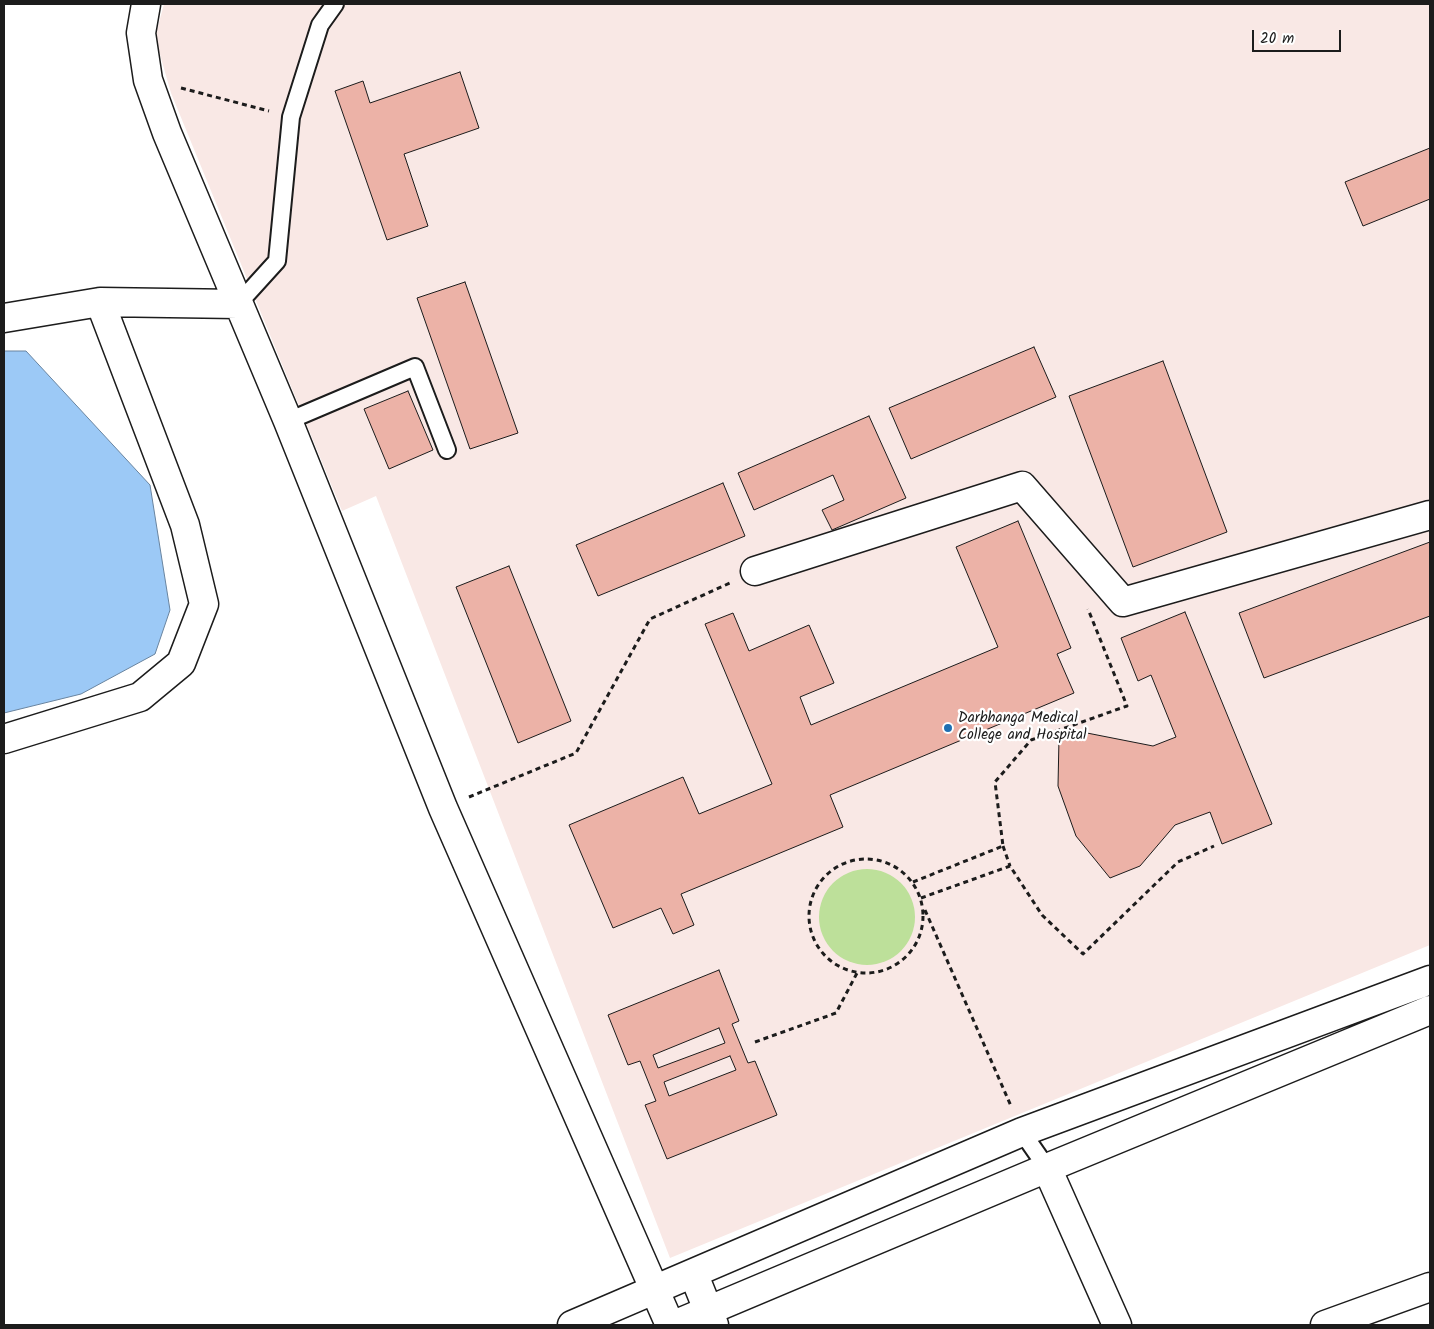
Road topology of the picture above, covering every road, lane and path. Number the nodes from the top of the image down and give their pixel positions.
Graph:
1 (146, 4) edge
2 (335, 4) edge
3 (148, 80) junction
4 (292, 117) junction
5 (100, 302) junction
6 (238, 304) junction
7 (4, 318) edge
8 (288, 421) junction
9 (447, 450) dead end
10 (1430, 515) edge
11 (755, 571) joint
12 (1087, 605) dead end
13 (4, 739) edge
14 (443, 808) junction
15 (1003, 846) junction
16 (1214, 846) dead end
17 (1010, 866) junction
18 (913, 882) junction
19 (921, 898) junction
20 (923, 907) junction
21 (857, 973) junction
22 (1430, 980) edge
23 (1430, 1010) edge
24 (755, 1042) dead end
25 (1022, 1132) junction
26 (1047, 1168) junction
27 (694, 1275) junction
28 (1430, 1287) edge
29 (656, 1290) junction
30 (711, 1318) edge
31 (1364, 1319) edge
32 (572, 1325) edge
33 (670, 1325) edge
34 (674, 1325) edge
35 (1117, 1325) edge
36 (1325, 1325) edge

1 - 3 street
2 - 4 lane
3 - 4 path
3 - 6 street
4 - 6 lane
5 - 6 street
5 - 7 street
5 - 13 street
6 - 8 street
8 - 9 lane
8 - 14 street
10 - 11 street
11 - 14 path
12 - 15 path
14 - 29 street
15 - 17 path
15 - 18 path
16 - 17 path
17 - 19 path
18 - 19 path
18 - 21 path
19 - 20 path
20 - 21 path
20 - 25 path
21 - 24 path
22 - 25 street
23 - 26 street
25 - 26 lane
25 - 27 street
26 - 30 street
26 - 35 street
27 - 29 street
27 - 30 street
28 - 31 street
29 - 32 street
29 - 33 street
30 - 34 street
31 - 36 street

